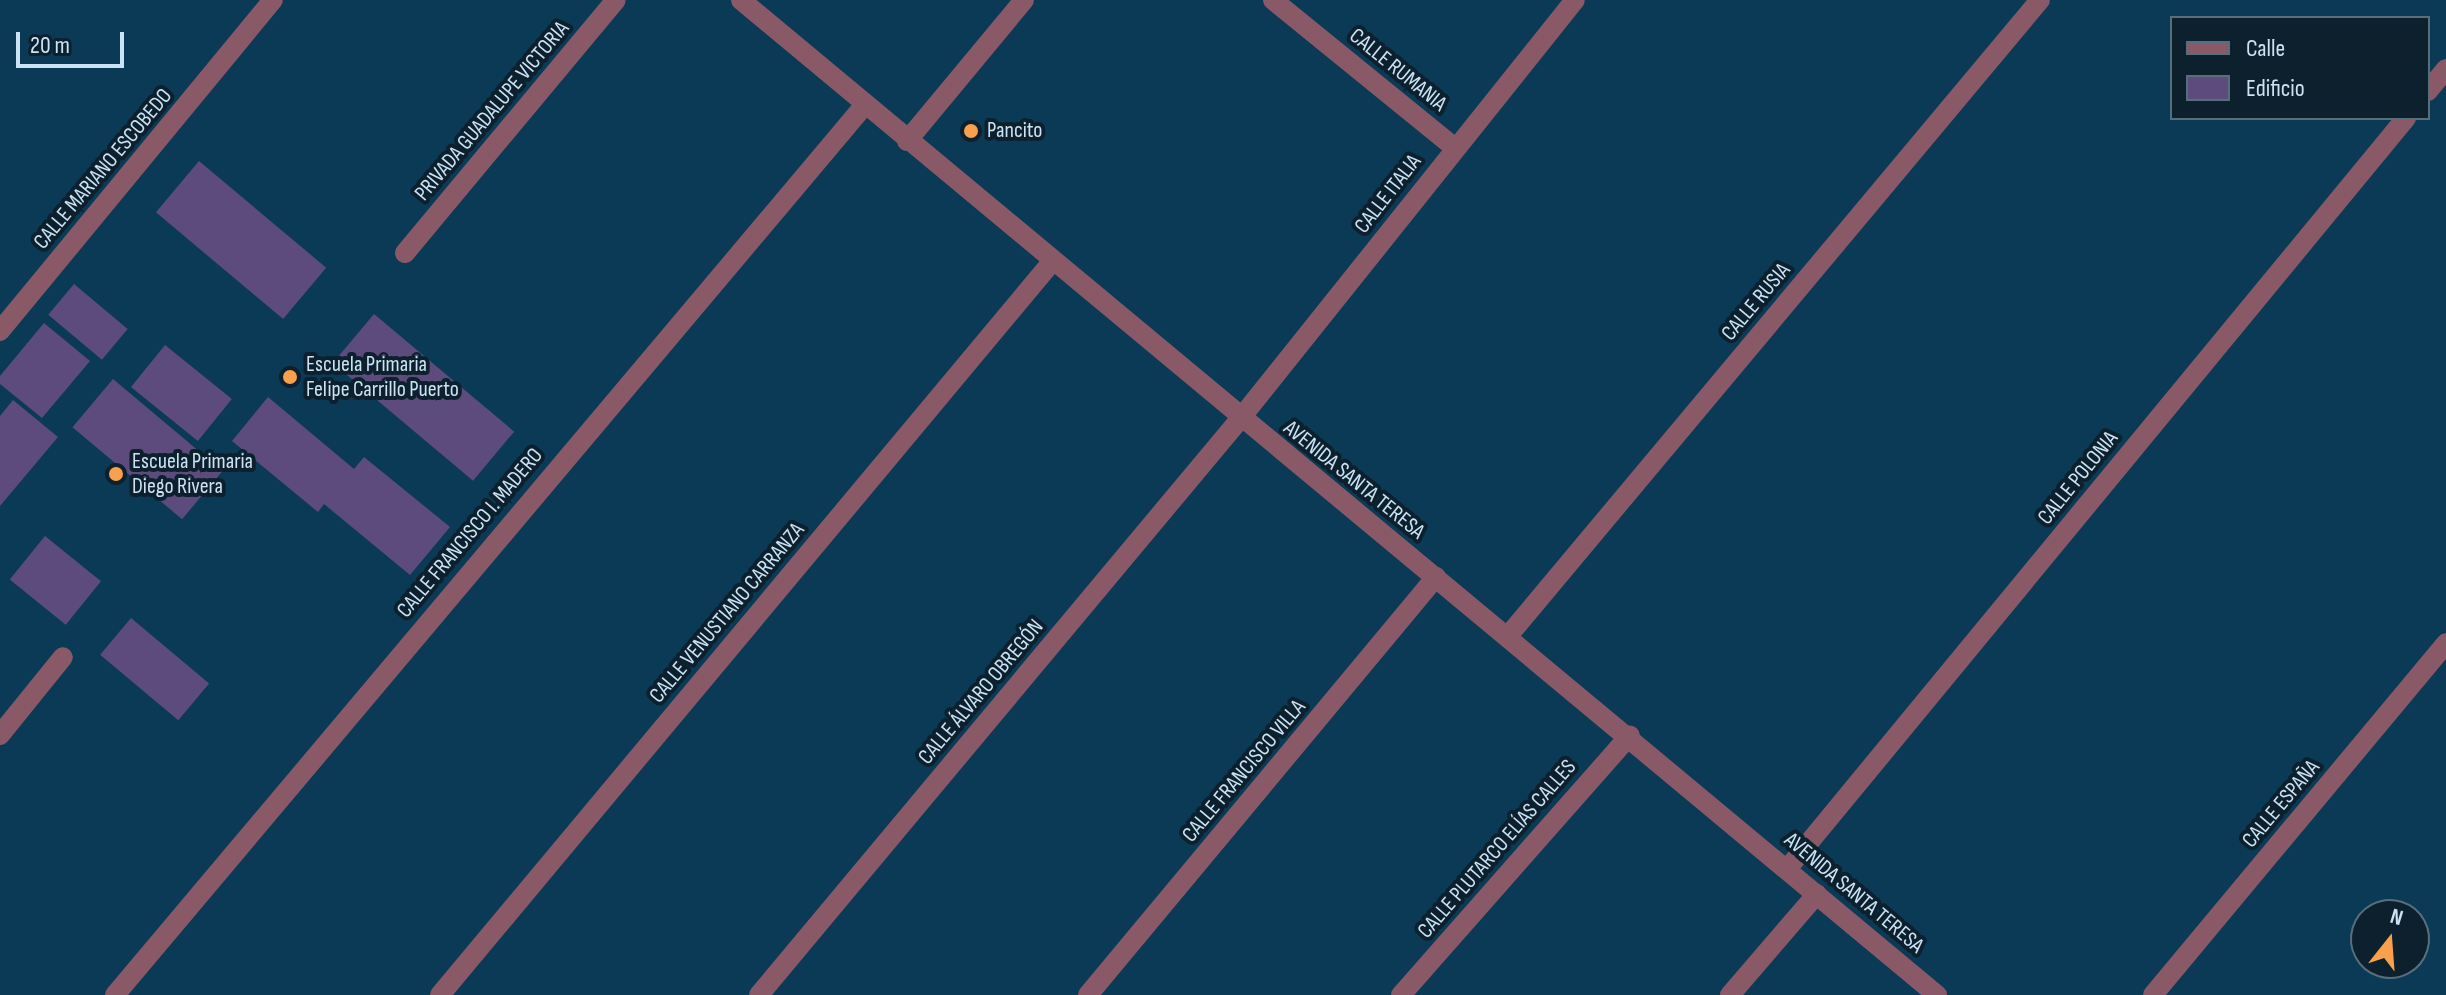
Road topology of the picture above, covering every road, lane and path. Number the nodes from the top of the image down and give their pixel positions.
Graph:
1 (273, 0) edge
2 (616, 0) edge
3 (741, 0) edge
4 (1024, 0) edge
5 (1273, 0) edge
6 (1575, 0) edge
7 (2040, 0) edge
8 (2446, 69) edge
9 (2430, 89) edge
10 (864, 106) junction
11 (2404, 120) edge
12 (907, 141) junction
13 (1455, 148) junction
14 (405, 253) dead end
15 (1051, 263) junction
16 (0, 331) edge
17 (1240, 419) junction
18 (1436, 577) junction
19 (1508, 636) junction
20 (2446, 643) edge
21 (63, 657) dead end
22 (0, 735) edge
23 (1630, 735) junction
24 (1788, 868) junction
25 (1817, 894) junction
26 (115, 995) edge
27 (440, 995) edge
28 (759, 995) edge
29 (1088, 995) edge
30 (1401, 995) edge
31 (1730, 995) edge
32 (1937, 995) edge
33 (2153, 995) edge

1 - 16 street, CALLE MARIANO ESCOBEDO
2 - 14 street, PRIVADA GUADALUPE VICTORIA
3 - 10 street, AVENIDA SANTA TERESA
4 - 12 street
5 - 13 street, CALLE RUMANIA
6 - 13 street, CALLE ITALIA
7 - 19 street, CALLE RUSIA
8 - 9 street
10 - 12 street, AVENIDA SANTA TERESA
10 - 26 street, CALLE FRANCISCO I. MADERO
11 - 24 street, CALLE POLONIA
12 - 15 street, AVENIDA SANTA TERESA
13 - 17 street, CALLE ITALIA
15 - 17 street, AVENIDA SANTA TERESA
15 - 27 street, CALLE VENUSTIANO CARRANZA
17 - 18 street, AVENIDA SANTA TERESA
17 - 28 street, CALLE ÁLVARO OBREGÓN
18 - 19 street, AVENIDA SANTA TERESA
18 - 29 street, CALLE FRANCISCO VILLA
19 - 23 street, AVENIDA SANTA TERESA
20 - 33 street, CALLE ESPAÑA
21 - 22 street
23 - 24 street, AVENIDA SANTA TERESA
23 - 30 street, CALLE PLUTARCO ELÍAS CALLES
24 - 25 street, AVENIDA SANTA TERESA
25 - 31 street
25 - 32 street, AVENIDA SANTA TERESA

